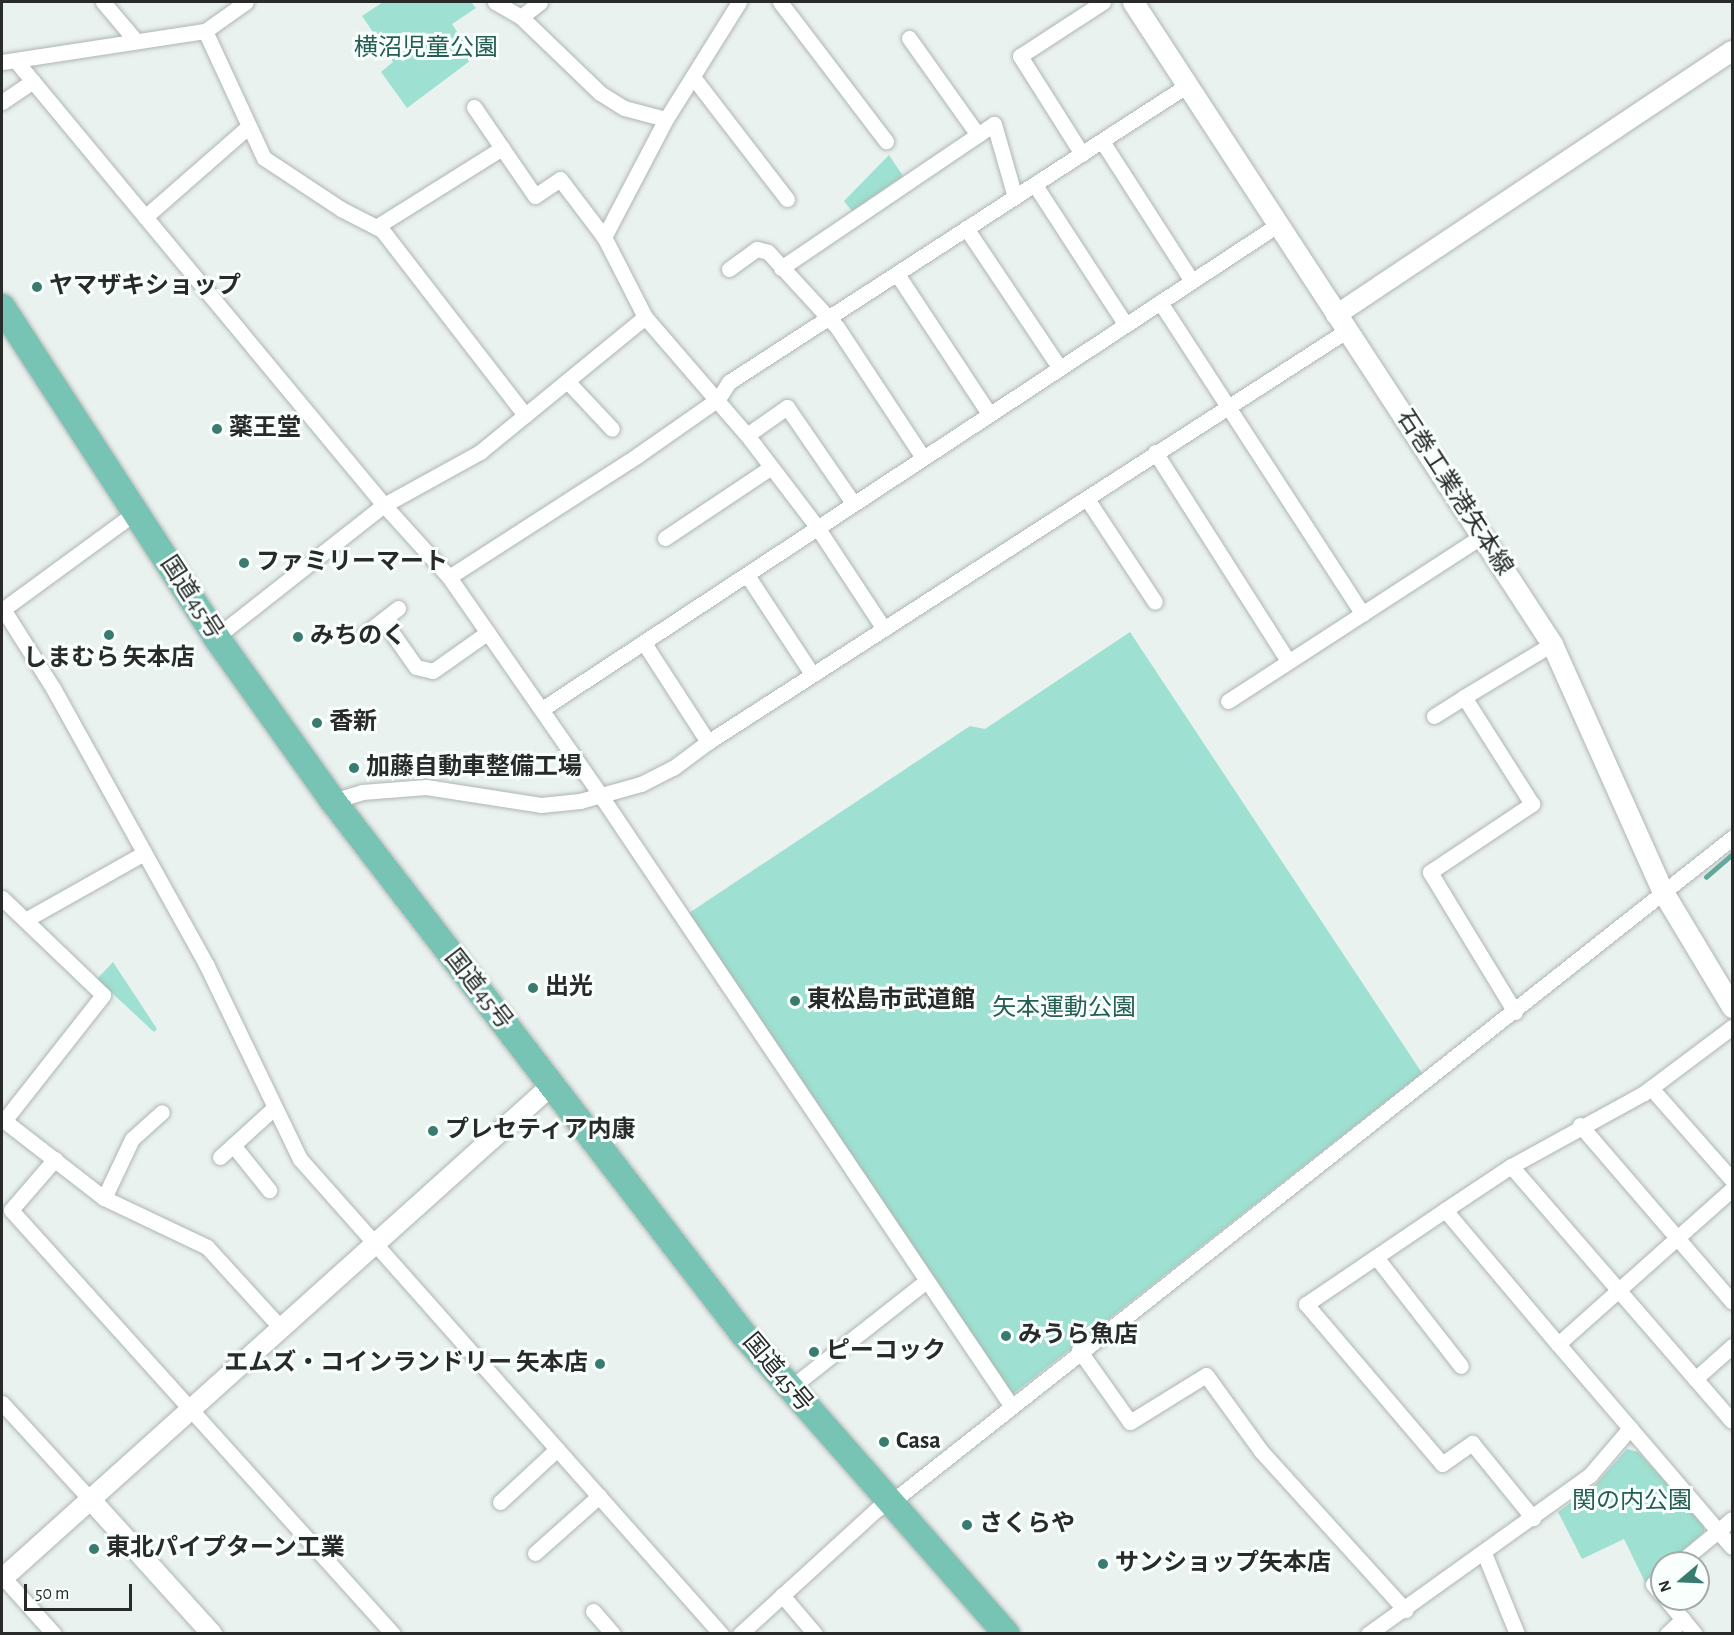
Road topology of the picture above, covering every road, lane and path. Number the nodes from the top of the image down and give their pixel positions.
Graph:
1 (103, 2) edge
2 (246, 2) edge
3 (495, 2) edge
4 (540, 2) edge
5 (739, 2) edge
6 (780, 2) edge
7 (1103, 2) edge
8 (1133, 2) edge
9 (521, 17) junction
10 (205, 31) junction
11 (909, 38) dead end
12 (136, 41) junction
13 (1732, 51) edge
14 (9, 61) edge
15 (693, 77) junction
16 (33, 81) junction
17 (1186, 86) junction
18 (2, 102) edge
19 (474, 107) dead end
20 (666, 119) junction
21 (249, 126) junction
22 (978, 135) junction
23 (886, 141) dead end
24 (1102, 141) junction
25 (502, 148) junction
26 (1082, 154) junction
27 (1035, 185) junction
28 (1015, 197) junction
29 (787, 199) dead end
30 (145, 217) junction
31 (1276, 226) junction
32 (376, 227) junction
33 (966, 228) junction
34 (604, 237) junction
35 (781, 268) junction
36 (729, 269) dead end
37 (897, 274) junction
38 (1192, 281) junction
39 (1160, 303) junction
40 (2, 307) edge
41 (645, 317) junction
42 (827, 319) junction
43 (1341, 323) junction
44 (1126, 325) junction
45 (1059, 367) junction
46 (568, 382) junction
47 (718, 399) junction
48 (1229, 406) junction
49 (988, 412) junction
50 (525, 415) junction
51 (612, 429) dead end
52 (747, 435) junction
53 (1155, 452) junction
54 (922, 456) junction
55 (770, 468) junction
56 (1087, 499) junction
57 (853, 503) junction
58 (384, 505) junction
59 (136, 512) junction
60 (817, 527) junction
61 (1484, 535) junction
62 (665, 538) dead end
63 (747, 575) junction
64 (449, 577) junction
65 (1155, 602) dead end
66 (398, 608) dead end
67 (2, 609) edge
68 (1363, 614) junction
69 (383, 620) junction
70 (884, 629) junction
71 (488, 633) junction
72 (366, 634) dead end
73 (216, 637) junction
74 (644, 643) junction
75 (1552, 644) junction
76 (1288, 661) junction
77 (812, 674) junction
78 (1464, 698) junction
79 (1228, 701) dead end
80 (542, 709) junction
81 (1434, 716) dead end
82 (708, 742) junction
83 (601, 796) junction
84 (333, 801) junction
85 (1732, 838) edge
86 (144, 853) junction
87 (1663, 892) junction
88 (2, 898) edge
89 (27, 919) junction
90 (1732, 1007) edge
91 (1515, 1012) junction
92 (1732, 1027) edge
93 (552, 1085) junction
94 (1651, 1088) junction
95 (275, 1107) junction
96 (162, 1112) dead end
97 (3, 1120) edge
98 (1581, 1125) junction
99 (233, 1145) junction
100 (220, 1157) dead end
101 (55, 1160) junction
102 (1511, 1166) junction
103 (1732, 1180) edge
104 (1732, 1189) edge
105 (269, 1190) dead end
106 (104, 1198) junction
107 (1445, 1210) junction
108 (1678, 1238) junction
109 (374, 1243) junction
110 (1376, 1257) junction
111 (926, 1281) junction
112 (1620, 1289) junction
113 (1732, 1302) edge
114 (281, 1328) junction
115 (1558, 1344) junction
116 (1732, 1346) edge
117 (1079, 1350) junction
118 (1461, 1366) dead end
119 (1695, 1379) junction
120 (789, 1389) junction
121 (2, 1402) edge
122 (1012, 1407) junction
123 (192, 1408) junction
124 (1732, 1420) edge
125 (1630, 1428) junction
126 (557, 1449) junction
127 (599, 1496) junction
128 (90, 1499) junction
129 (500, 1502) dead end
130 (888, 1502) junction
131 (1533, 1518) junction
132 (1732, 1519) edge
133 (1718, 1531) junction
134 (1732, 1547) edge
135 (1694, 1551) edge
136 (1484, 1552) junction
137 (535, 1553) dead end
138 (2, 1578) edge
139 (782, 1595) junction
140 (1405, 1610) junction
141 (593, 1611) dead end
142 (1676, 1611) edge
143 (1683, 1619) junction
144 (54, 1634) edge
145 (212, 1634) edge
146 (393, 1634) edge
147 (613, 1634) edge
148 (721, 1634) edge
149 (740, 1634) edge
150 (815, 1634) edge
151 (1007, 1634) edge
152 (1368, 1634) edge
153 (1517, 1634) edge
154 (1667, 1634) edge
155 (1695, 1634) edge

1 - 12 street
2 - 10 street
3 - 9 street
4 - 9 street
5 - 15 street
6 - 23 street
7 - 26 street
8 - 17 main road, 石巻工業港矢本線
9 - 20 street
10 - 12 street
10 - 21 street
11 - 22 street
12 - 14 street
13 - 43 street
14 - 16 street
15 - 20 street
15 - 29 street
16 - 18 street
16 - 30 street
17 - 24 street
17 - 31 main road, 石巻工業港矢本線
19 - 25 street
20 - 34 street
21 - 30 street
21 - 32 street
22 - 28 street
22 - 35 street
24 - 26 street
24 - 38 street
25 - 32 street
25 - 34 street
26 - 27 street
27 - 28 street
27 - 44 street
28 - 33 street
30 - 58 street
31 - 38 street
31 - 43 main road, 石巻工業港矢本線
32 - 50 street
33 - 37 street
33 - 45 street
34 - 41 street
35 - 36 street
35 - 42 street
37 - 42 street
37 - 49 street
38 - 39 street
39 - 44 street
39 - 48 street
40 - 59 highway, 国道45号
41 - 46 street
41 - 47 street
42 - 47 street
42 - 54 street
43 - 48 street
43 - 61 main road, 石巻工業港矢本線
44 - 45 street
45 - 49 street
46 - 50 street
46 - 51 street
47 - 52 street
47 - 64 street
48 - 53 street
48 - 68 street
49 - 54 street
50 - 58 street
52 - 55 street
52 - 57 street
53 - 56 street
53 - 76 street
54 - 57 street
55 - 60 street
55 - 62 street
56 - 65 street
56 - 70 street
57 - 60 street
58 - 64 street
58 - 73 street
59 - 67 street
59 - 73 highway, 国道45号
60 - 63 street
60 - 70 street
61 - 68 street
61 - 75 main road, 石巻工業港矢本線
63 - 74 street
63 - 77 street
64 - 71 street
66 - 69 street
67 - 86 street
68 - 76 street
69 - 71 street
69 - 72 street
70 - 77 street
71 - 80 street
73 - 84 highway, 国道45号
74 - 80 street
74 - 82 street
75 - 78 street
75 - 87 main road, 石巻工業港矢本線
76 - 79 street
77 - 82 street
78 - 81 street
78 - 91 street
80 - 83 street
82 - 83 street
83 - 84 street
83 - 111 street
84 - 93 highway, 国道45号
85 - 87 street
86 - 89 street
86 - 95 street
87 - 90 main road, 石巻工業港矢本線
87 - 91 street
88 - 89 street
89 - 97 street
91 - 117 street
92 - 94 street
93 - 109 street
93 - 120 highway, 国道45号
94 - 98 street
94 - 103 street
95 - 99 street
95 - 109 street
96 - 106 street
97 - 101 street
98 - 102 street
98 - 108 street
99 - 100 street
99 - 105 street
101 - 106 street
101 - 123 street
102 - 107 street
102 - 112 street
104 - 108 street
106 - 114 street
107 - 110 street
107 - 115 street
108 - 112 street
108 - 113 street
109 - 114 street
109 - 126 street
110 - 118 street
110 - 131 street
111 - 120 street
111 - 122 street
112 - 115 street
112 - 119 street
114 - 123 street
115 - 125 street
116 - 119 street
117 - 122 street
117 - 140 street
119 - 124 street
120 - 130 highway, 国道45号
121 - 128 street
122 - 130 street
123 - 128 street
123 - 146 street
125 - 131 street
125 - 133 street
126 - 127 street
126 - 129 street
127 - 137 street
127 - 148 street
128 - 138 street
128 - 145 street
130 - 139 street
130 - 151 highway, 国道45号
131 - 136 street
132 - 133 street
133 - 134 street
133 - 135 street
136 - 140 street
136 - 153 street
138 - 144 street
139 - 149 street
139 - 150 street
140 - 152 street
141 - 147 street
142 - 143 street
143 - 154 street
143 - 155 street

